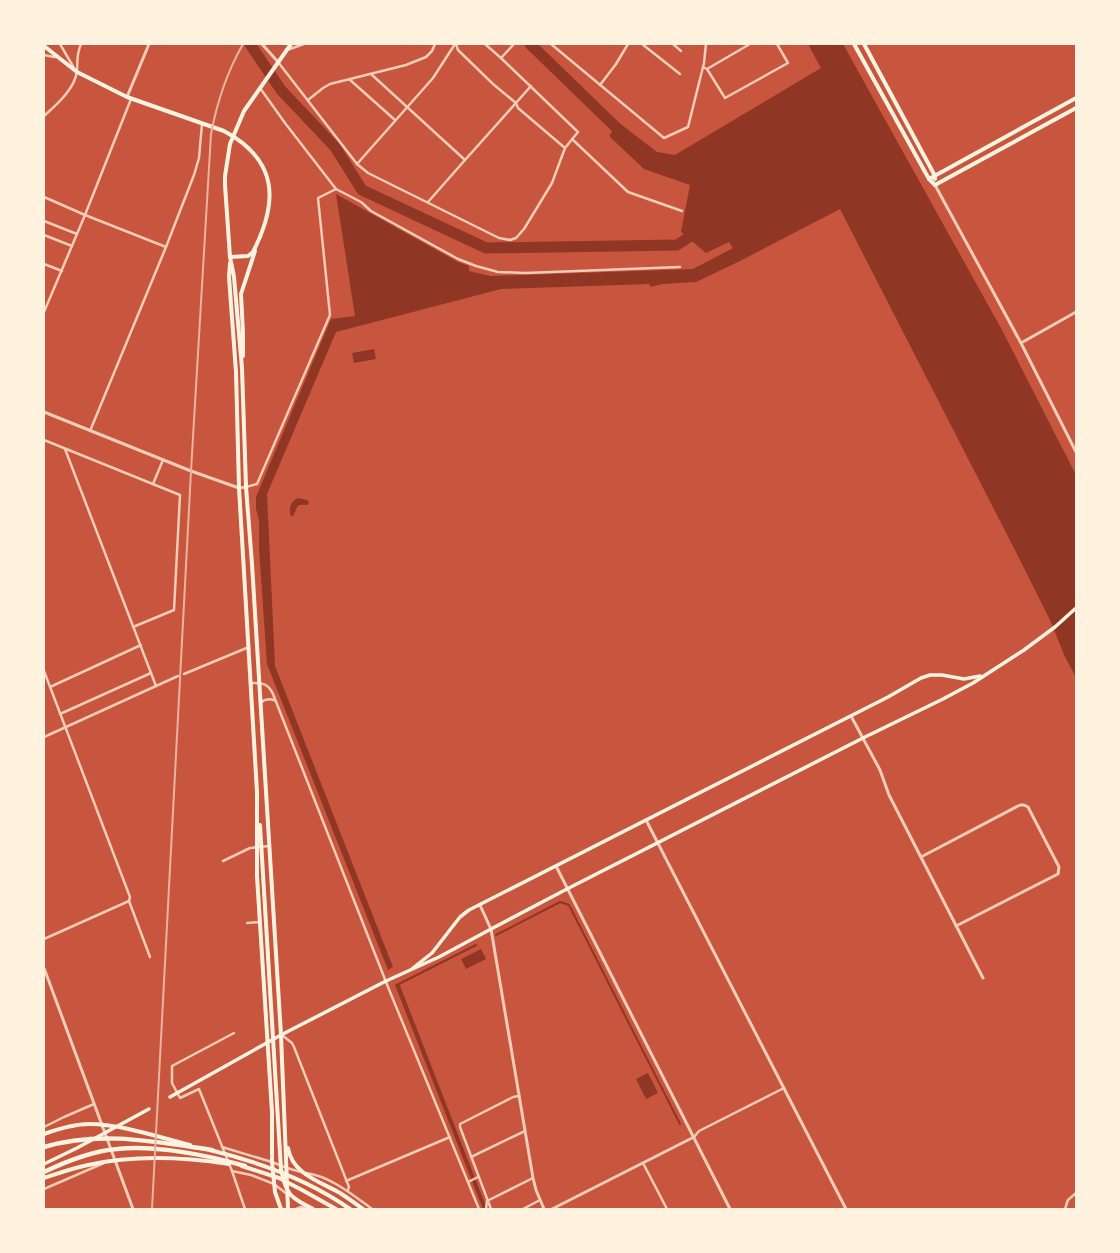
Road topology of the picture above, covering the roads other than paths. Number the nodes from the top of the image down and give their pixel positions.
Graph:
1 (60, 44) edge
2 (81, 44) edge
3 (149, 44) edge
4 (262, 44) edge
5 (291, 44) edge
6 (304, 44) edge
7 (435, 44) edge
8 (455, 44) edge
9 (485, 44) edge
10 (514, 44) edge
11 (551, 44) edge
12 (642, 44) edge
13 (673, 44) edge
14 (706, 44) edge
15 (750, 44) edge
16 (777, 44) edge
17 (854, 44) edge
18 (864, 44) edge
19 (626, 45) edge
20 (44, 46) edge
21 (286, 50) junction
22 (682, 51) dead end
23 (44, 55) edge
24 (57, 57) junction
25 (502, 58) junction
26 (277, 64) junction
27 (703, 67) junction
28 (707, 68) junction
29 (77, 72) junction
30 (371, 74) junction
31 (680, 74) dead end
32 (349, 79) junction
33 (600, 85) junction
34 (261, 86) junction
35 (531, 86) junction
36 (129, 98) junction
37 (1076, 98) edge
38 (308, 100) junction
39 (516, 103) junction
40 (406, 108) junction
41 (1076, 108) edge
42 (44, 116) edge
43 (395, 120) junction
44 (202, 124) junction
45 (572, 140) junction
46 (565, 148) junction
47 (465, 160) junction
48 (357, 164) junction
49 (935, 176) junction
50 (929, 179) junction
51 (935, 185) junction
52 (336, 189) junction
53 (44, 197) edge
54 (428, 202) junction
55 (682, 211) dead end
56 (85, 215) junction
57 (44, 221) edge
58 (77, 234) junction
59 (44, 235) edge
60 (258, 243) junction
61 (72, 246) junction
62 (166, 247) junction
63 (230, 257) junction
64 (44, 264) edge
65 (680, 267) dead end
66 (62, 271) junction
67 (44, 312) edge
68 (1076, 312) edge
69 (1021, 343) junction
70 (242, 368) junction
71 (44, 412) edge
72 (90, 431) junction
73 (44, 440) edge
74 (65, 448) junction
75 (1076, 452) edge
76 (163, 460) junction
77 (153, 484) junction
78 (239, 488) junction
79 (246, 488) junction
80 (1076, 608) edge
81 (133, 627) junction
82 (141, 645) junction
83 (249, 647) junction
84 (44, 671) edge
85 (151, 673) junction
86 (184, 674) dead end
87 (178, 676) dead end
88 (983, 676) junction
89 (251, 683) junction
90 (259, 683) junction
91 (156, 686) junction
92 (50, 687) junction
93 (276, 701) junction
94 (260, 704) junction
95 (60, 714) junction
96 (852, 716) junction
97 (65, 728) junction
98 (44, 737) edge
99 (863, 738) junction
100 (646, 820) junction
101 (658, 843) junction
102 (259, 846) junction
103 (269, 846) junction
104 (921, 857) junction
105 (223, 861) dead end
106 (556, 866) junction
107 (567, 889) junction
108 (129, 901) junction
109 (480, 905) junction
110 (260, 922) junction
111 (247, 924) dead end
112 (956, 926) junction
113 (491, 929) junction
114 (44, 939) edge
115 (150, 957) dead end
116 (44, 968) edge
117 (408, 971) junction
118 (983, 978) dead end
119 (387, 981) junction
120 (234, 1033) dead end
121 (281, 1035) junction
122 (267, 1042) junction
123 (784, 1088) junction
124 (519, 1096) junction
125 (170, 1097) dead end
126 (94, 1104) junction
127 (149, 1108) dead end
128 (284, 1124) junction
129 (44, 1127) edge
130 (525, 1131) junction
131 (44, 1134) edge
132 (450, 1137) junction
133 (694, 1137) junction
134 (221, 1146) junction
135 (44, 1147) edge
136 (212, 1150) junction
137 (471, 1157) junction
138 (114, 1159) junction
139 (272, 1162) junction
140 (643, 1163) junction
141 (44, 1164) edge
142 (244, 1166) junction
143 (287, 1168) junction
144 (232, 1171) junction
145 (44, 1172) edge
146 (302, 1172) junction
147 (477, 1177) junction
148 (44, 1178) edge
149 (533, 1178) junction
150 (346, 1181) junction
151 (469, 1181) junction
152 (274, 1184) junction
153 (44, 1189) edge
154 (348, 1190) junction
155 (1076, 1193) edge
156 (288, 1194) junction
157 (540, 1200) junction
158 (487, 1201) junction
159 (311, 1208) edge
160 (133, 1209) edge
161 (245, 1209) edge
162 (281, 1209) edge
163 (288, 1209) edge
164 (296, 1209) edge
165 (336, 1209) edge
166 (350, 1209) edge
167 (363, 1209) edge
168 (372, 1209) edge
169 (479, 1209) edge
170 (486, 1209) edge
171 (491, 1209) edge
172 (523, 1209) edge
173 (544, 1209) edge
174 (552, 1209) edge
175 (667, 1209) edge
176 (730, 1209) edge
177 (846, 1209) edge
178 (1065, 1209) edge

1 - 29 street
2 - 29 street
3 - 36 street
4 - 26 street
5 - 21 main road
6 - 21 street
7 - 30 street
8 - 39 street
8 - 40 street
9 - 25 street
10 - 25 street
11 - 33 street
12 - 31 street
13 - 22 street
14 - 27 street
15 - 28 street
16 - 28 street
17 - 50 main road
18 - 49 main road
19 - 33 street
20 - 24 main road
21 - 26 main road
23 - 24 street
24 - 29 main road
25 - 35 street
26 - 34 main road
26 - 38 street
27 - 28 street
27 - 33 street
29 - 36 main road
29 - 42 street
30 - 32 street
30 - 40 street
32 - 38 street
32 - 43 street
34 - 52 street
34 - 63 main road
35 - 39 street
35 - 45 street
36 - 44 main road
36 - 56 street
37 - 49 main road
38 - 48 street
39 - 46 street
39 - 47 street
40 - 43 street
40 - 47 street
41 - 51 main road
43 - 48 street
44 - 60 main road
44 - 62 street
45 - 46 street
45 - 55 street
46 - 54 street
47 - 54 street
48 - 54 street
49 - 50 main road
49 - 51 main road
50 - 51 main road
51 - 69 street
52 - 65 street
52 - 79 street
53 - 56 street
56 - 58 street
56 - 62 street
57 - 58 street
58 - 61 street
59 - 61 street
60 - 63 main road
60 - 70 main road
61 - 66 street
62 - 72 street
63 - 70 main road
63 - 78 main road
64 - 66 street
66 - 67 street
68 - 69 street
69 - 75 street
70 - 79 main road
71 - 72 street
72 - 76 street
73 - 74 street
74 - 77 street
74 - 81 street
76 - 77 street
76 - 78 street
77 - 81 street
78 - 79 street
78 - 83 main road
79 - 90 main road
80 - 88 main road
81 - 82 street
82 - 85 street
82 - 92 street
83 - 86 street
83 - 89 main road
84 - 92 street
85 - 91 street
85 - 95 street
87 - 91 street
88 - 96 main road
88 - 99 main road
89 - 90 street
89 - 102 main road
90 - 93 street
90 - 94 main road
91 - 97 street
92 - 95 street
93 - 94 street
93 - 119 street
94 - 103 main road
95 - 97 street
96 - 99 street
96 - 100 main road
97 - 98 street
97 - 108 street
99 - 101 main road
99 - 104 street
100 - 101 street
100 - 106 main road
101 - 107 main road
101 - 123 street
102 - 103 street
102 - 105 street
102 - 110 main road
102 - 159 main road
103 - 121 main road
104 - 112 street
104 - 112 street
106 - 107 street
106 - 109 main road
107 - 113 main road
107 - 133 street
108 - 114 street
108 - 115 street
109 - 113 street
109 - 117 main road
110 - 111 street
110 - 122 main road
112 - 118 street
113 - 117 main road
113 - 124 street
116 - 126 street
117 - 119 main road
119 - 121 main road
119 - 132 street
120 - 134 street
121 - 122 main road
121 - 128 main road
121 - 150 street
122 - 125 main road
122 - 139 main road
123 - 133 street
123 - 177 street
124 - 130 street
124 - 137 street
126 - 129 street
126 - 138 street
127 - 141 main road
128 - 143 main road
128 - 146 main road
130 - 137 street
130 - 149 street
131 - 136 main road
132 - 150 street
132 - 151 street
133 - 140 street
133 - 176 street
134 - 139 street
134 - 144 street
135 - 136 highway
136 - 166 main road
137 - 147 street
138 - 153 street
138 - 160 street
139 - 143 street
139 - 152 main road
140 - 174 street
140 - 175 street
142 - 145 highway
142 - 148 main road
142 - 165 main road
143 - 146 street
143 - 156 main road
144 - 152 street
144 - 161 street
146 - 154 street
146 - 167 main road
147 - 151 street
147 - 158 street
149 - 157 street
149 - 158 street
150 - 154 street
151 - 169 street
152 - 156 street
152 - 162 main road
154 - 168 street
155 - 178 street
156 - 159 street
156 - 163 main road
157 - 172 street
157 - 173 street
158 - 170 street
158 - 171 street
159 - 164 street

